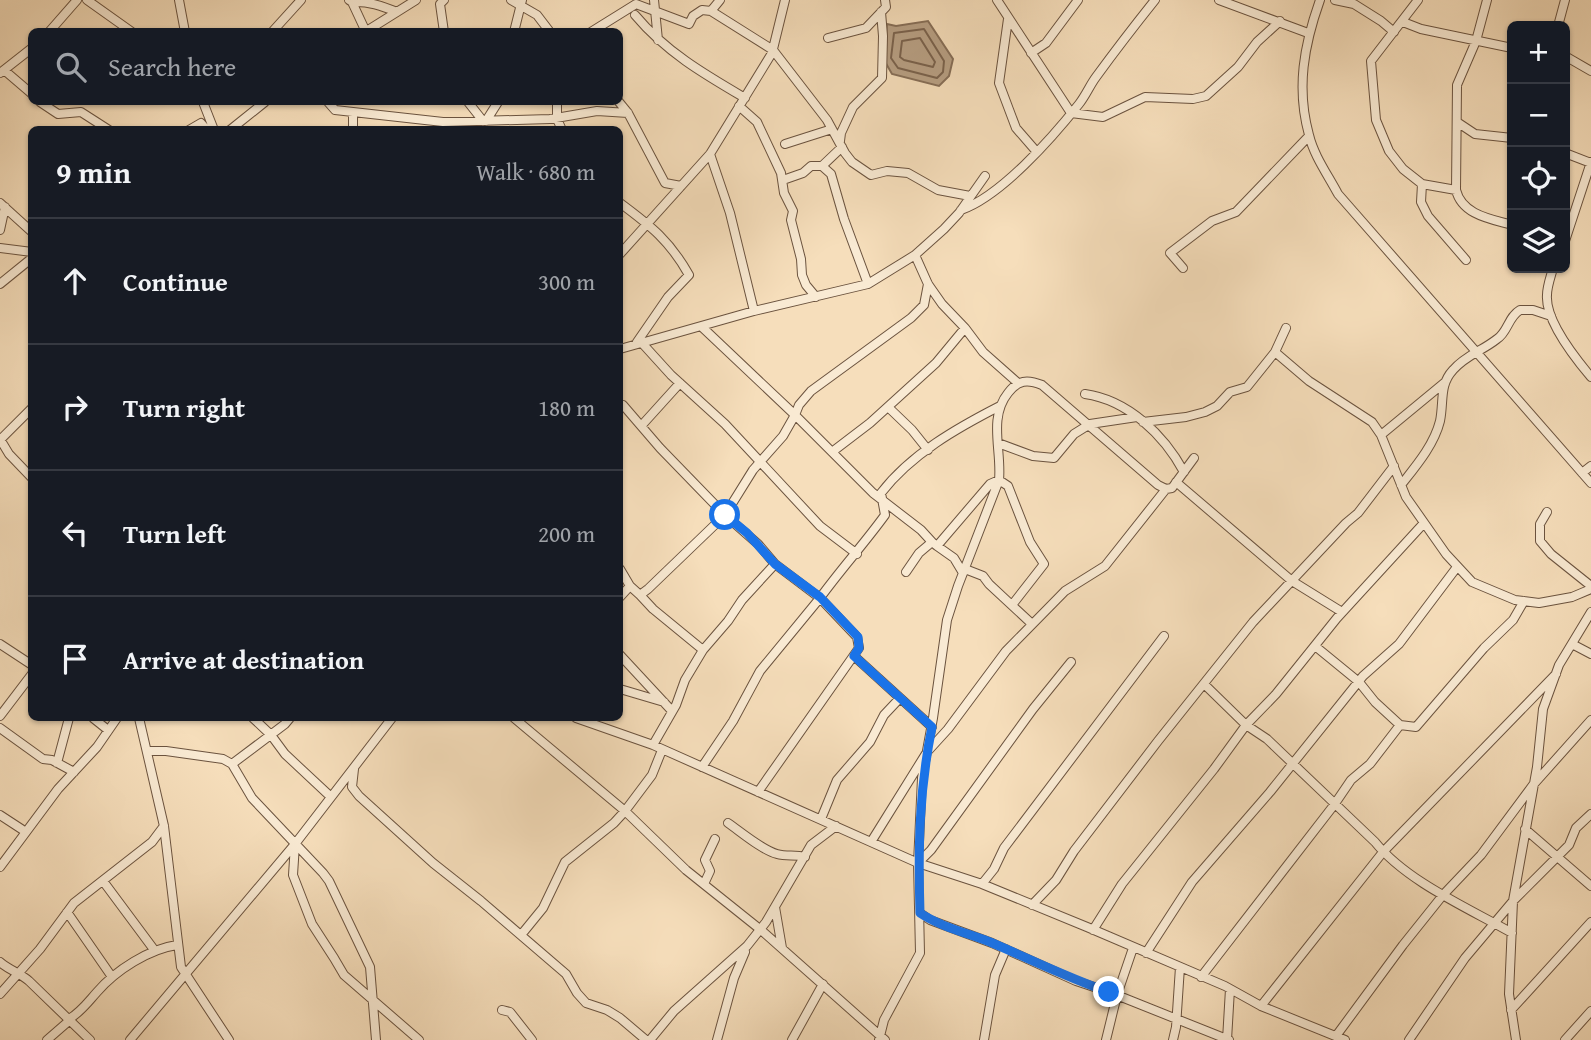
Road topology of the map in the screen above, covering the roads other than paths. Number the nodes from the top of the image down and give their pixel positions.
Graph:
1 (77, 0) edge
2 (88, 0) edge
3 (179, 0) edge
4 (301, 0) edge
5 (416, 0) edge
6 (443, 0) edge
7 (511, 0) edge
8 (654, 0) edge
9 (720, 0) edge
10 (785, 0) edge
11 (997, 0) edge
12 (1078, 0) edge
13 (1155, 0) edge
14 (1219, 0) edge
15 (1320, 0) edge
16 (1335, 0) edge
17 (1418, 0) edge
18 (1487, 0) edge
19 (1565, 0) edge
20 (350, 1) edge
21 (521, 3) edge
22 (883, 5) edge
23 (654, 11) junction
24 (711, 11) junction
25 (397, 12) junction
26 (635, 15) dead end
27 (1008, 19) junction
28 (1559, 21) edge
29 (1280, 22) junction
30 (1403, 22) junction
31 (52, 28) edge
32 (126, 28) edge
33 (184, 28) edge
34 (276, 28) edge
35 (364, 28) edge
36 (371, 28) edge
37 (443, 28) edge
38 (515, 28) edge
39 (547, 28) edge
40 (597, 28) edge
41 (1394, 32) junction
42 (1308, 33) junction
43 (828, 38) dead end
44 (657, 40) junction
45 (1476, 41) junction
46 (1507, 47) edge
47 (773, 50) junction
48 (28, 51) edge
49 (1031, 53) junction
50 (1570, 59) edge
51 (1591, 71) edge
52 (2, 72) edge
53 (28, 91) edge
54 (745, 97) junction
55 (44, 105) edge
56 (203, 105) edge
57 (261, 105) edge
58 (331, 105) edge
59 (471, 105) edge
60 (496, 105) edge
61 (557, 105) edge
62 (621, 105) edge
63 (739, 106) junction
64 (353, 113) junction
65 (628, 113) junction
66 (1071, 113) junction
67 (557, 119) junction
68 (506, 120) junction
69 (485, 121) junction
70 (1457, 122) junction
71 (103, 126) edge
72 (212, 126) edge
73 (235, 126) edge
74 (353, 126) edge
75 (499, 126) edge
76 (560, 126) edge
77 (832, 129) junction
78 (1309, 135) junction
79 (1507, 137) edge
80 (785, 144) dead end
81 (841, 144) junction
82 (1037, 151) junction
83 (710, 154) junction
84 (1570, 155) edge
85 (1591, 162) edge
86 (822, 166) junction
87 (985, 176) dead end
88 (783, 180) junction
89 (1422, 184) junction
90 (681, 186) junction
91 (1456, 190) junction
92 (970, 196) junction
93 (2, 205) edge
94 (623, 205) edge
95 (961, 210) junction
96 (1507, 223) edge
97 (648, 224) junction
98 (1570, 226) edge
99 (28, 228) edge
100 (0, 230) edge
101 (0, 248) edge
102 (623, 251) edge
103 (28, 252) edge
104 (915, 255) junction
105 (1466, 260) dead end
106 (28, 261) edge
107 (1183, 268) dead end
108 (1552, 273) edge
109 (0, 284) edge
110 (868, 284) junction
111 (928, 284) junction
112 (816, 297) junction
113 (942, 303) junction
114 (924, 305) junction
115 (754, 312) junction
116 (1551, 316) junction
117 (654, 318) junction
118 (702, 327) junction
119 (965, 328) junction
120 (1286, 328) dead end
121 (668, 337) junction
122 (638, 342) junction
123 (623, 348) edge
124 (1275, 352) junction
125 (1475, 352) junction
126 (1589, 372) edge
127 (680, 383) junction
128 (1018, 383) junction
129 (1444, 383) junction
130 (1085, 394) dead end
131 (1000, 406) junction
132 (623, 407) edge
133 (888, 407) junction
134 (28, 412) edge
135 (795, 415) junction
136 (1140, 420) junction
137 (1090, 424) junction
138 (642, 425) junction
139 (1381, 435) junction
140 (0, 439) edge
141 (998, 443) junction
142 (928, 450) junction
143 (832, 452) junction
144 (1194, 458) dead end
145 (760, 463) junction
146 (1394, 466) junction
147 (1591, 466) edge
148 (1184, 472) junction
149 (1582, 473) junction
150 (28, 474) edge
151 (999, 480) junction
152 (1176, 482) junction
153 (1591, 483) edge
154 (1401, 485) junction
155 (1166, 489) junction
156 (884, 502) junction
157 (1547, 512) dead end
158 (725, 515) junction
159 (1424, 523) junction
160 (935, 544) junction
161 (857, 554) junction
162 (775, 564) junction
163 (1457, 566) junction
164 (964, 571) junction
165 (906, 572) dead end
166 (623, 574) edge
167 (1292, 581) junction
168 (630, 586) junction
169 (1591, 588) edge
170 (623, 594) edge
171 (639, 595) junction
172 (820, 597) junction
173 (1524, 601) junction
174 (1012, 605) junction
175 (1342, 612) junction
176 (1591, 612) edge
177 (1032, 624) junction
178 (1164, 636) dead end
179 (0, 643) edge
180 (1572, 644) junction
181 (1315, 646) junction
182 (703, 650) junction
183 (1591, 654) edge
184 (854, 656) junction
185 (623, 658) edge
186 (28, 662) edge
187 (1071, 662) dead end
188 (1556, 674) junction
189 (28, 679) edge
190 (1359, 681) junction
191 (1204, 684) junction
192 (623, 691) edge
193 (900, 698) junction
194 (665, 702) junction
195 (672, 711) junction
196 (0, 716) edge
197 (1591, 720) edge
198 (68, 721) edge
199 (97, 721) edge
200 (115, 721) edge
201 (140, 721) edge
202 (256, 721) edge
203 (287, 721) edge
204 (390, 721) edge
205 (518, 721) edge
206 (584, 721) edge
207 (1245, 725) junction
208 (1400, 726) junction
209 (932, 727) junction
210 (0, 728) edge
211 (108, 730) junction
212 (271, 735) junction
213 (653, 746) junction
214 (663, 750) junction
215 (148, 751) junction
216 (927, 752) junction
217 (57, 763) junction
218 (232, 764) junction
219 (1293, 764) junction
220 (355, 766) junction
221 (702, 767) junction
222 (74, 772) junction
223 (1533, 785) junction
224 (758, 792) junction
225 (331, 797) junction
226 (1334, 805) junction
227 (625, 811) junction
228 (1591, 814) edge
229 (0, 815) edge
230 (821, 819) junction
231 (728, 823) dead end
232 (164, 826) junction
233 (836, 826) junction
234 (1525, 829) junction
235 (26, 832) junction
236 (715, 839) dead end
237 (871, 842) junction
238 (295, 844) junction
239 (1383, 852) junction
240 (805, 857) junction
241 (1558, 857) junction
242 (918, 863) junction
243 (0, 867) edge
244 (103, 881) junction
245 (704, 884) junction
246 (982, 884) junction
247 (1591, 886) edge
248 (1443, 895) junction
249 (1513, 901) junction
250 (1032, 905) junction
251 (775, 906) junction
252 (67, 912) junction
253 (920, 913) junction
254 (1591, 922) edge
255 (1494, 923) junction
256 (761, 930) junction
257 (1093, 930) junction
258 (1512, 933) junction
259 (521, 935) junction
260 (177, 945) junction
261 (747, 946) junction
262 (782, 948) junction
263 (1133, 948) junction
264 (1006, 949) junction
265 (155, 951) junction
266 (1146, 953) junction
267 (0, 962) edge
268 (1180, 967) junction
269 (20, 973) junction
270 (186, 975) junction
271 (112, 977) junction
272 (1201, 978) junction
273 (822, 984) junction
274 (1230, 989) junction
275 (0, 994) edge
276 (1117, 995) junction
277 (373, 1001) junction
278 (1261, 1006) junction
279 (502, 1010) dead end
280 (1511, 1010) junction
281 (1591, 1011) edge
282 (1176, 1018) junction
283 (70, 1020) junction
284 (1336, 1036) junction
285 (882, 1039) edge
286 (1408, 1039) edge
287 (47, 1040) edge
288 (89, 1040) edge
289 (131, 1040) edge
290 (229, 1040) edge
291 (376, 1040) edge
292 (419, 1040) edge
293 (532, 1040) edge
294 (648, 1040) edge
295 (717, 1040) edge
296 (792, 1040) edge
297 (984, 1040) edge
298 (1106, 1040) edge
299 (1173, 1040) edge
300 (1228, 1040) edge
301 (1345, 1040) edge
302 (1516, 1040) edge
303 (1565, 1040) edge

1 - 31 street
2 - 32 street
3 - 33 street
4 - 34 street
5 - 25 street
6 - 37 street
7 - 21 street
8 - 23 street
9 - 24 street
10 - 47 street
11 - 27 street
12 - 49 street
13 - 66 street
14 - 29 street
15 - 42 street
16 - 41 street
17 - 30 street
18 - 45 street
19 - 28 street
20 - 25 street
20 - 35 street
21 - 38 street
21 - 39 street
22 - 43 street
22 - 81 street
23 - 24 street
23 - 40 street
23 - 44 street
24 - 47 street
25 - 36 street
26 - 44 street
27 - 49 street
27 - 82 street
29 - 42 street
29 - 66 street
30 - 41 street
30 - 45 street
41 - 89 street
42 - 78 street
44 - 54 street
45 - 46 street
45 - 70 street
47 - 54 street
47 - 77 street
48 - 52 street
49 - 66 street
50 - 51 street
52 - 53 street
54 - 63 street
55 - 71 street
56 - 72 street
57 - 73 street
58 - 64 street
59 - 69 street
60 - 69 street
61 - 67 street
62 - 65 street
63 - 83 street
63 - 88 street
64 - 69 street
64 - 74 street
65 - 67 street
65 - 90 street
66 - 82 street
67 - 68 street
67 - 76 street
68 - 69 street
68 - 75 street
70 - 79 street
70 - 91 street
77 - 80 street
77 - 81 street
78 - 107 street
78 - 125 street
81 - 86 street
81 - 92 street
82 - 95 street
83 - 90 street
83 - 115 street
84 - 85 street
85 - 98 street
86 - 88 street
86 - 110 street
87 - 92 street
88 - 112 street
89 - 91 street
89 - 105 street
90 - 97 street
91 - 96 street
92 - 95 street
93 - 99 street
93 - 100 street
94 - 97 street
95 - 104 street
97 - 102 street
97 - 117 street
101 - 103 street
104 - 110 street
104 - 111 street
106 - 109 street
108 - 116 street
110 - 112 street
111 - 113 street
111 - 114 street
112 - 115 street
113 - 114 street
113 - 119 street
114 - 135 street
115 - 118 street
116 - 125 street
116 - 126 street
117 - 121 street
117 - 122 street
118 - 121 street
118 - 135 street
119 - 128 street
119 - 133 street
120 - 124 street
121 - 122 street
122 - 123 street
122 - 127 street
124 - 136 street
124 - 139 street
125 - 129 street
125 - 149 street
127 - 138 street
127 - 145 street
128 - 131 street
128 - 137 street
129 - 139 street
129 - 154 street
130 - 136 street
131 - 141 street
131 - 142 street
132 - 138 street
133 - 142 street
133 - 143 street
134 - 140 street
135 - 143 street
135 - 145 street
136 - 137 street
136 - 148 street
137 - 141 street
137 - 155 street
138 - 158 street
139 - 146 street
140 - 150 street
141 - 151 street
142 - 156 street
143 - 156 street
144 - 148 street
145 - 158 street
145 - 161 street
146 - 154 street
146 - 167 street
147 - 149 street
148 - 152 street
149 - 153 street
151 - 160 street
151 - 164 street
151 - 174 street
152 - 155 street
152 - 167 street
154 - 159 street
155 - 177 street
156 - 160 street
156 - 161 street
157 - 169 street
158 - 162 street
158 - 171 street
159 - 163 street
159 - 175 street
160 - 164 street
160 - 165 street
161 - 172 street
162 - 172 street
162 - 182 street
163 - 173 street
163 - 190 street
164 - 174 street
164 - 209 street
166 - 168 street
167 - 175 street
167 - 191 street
168 - 170 street
168 - 171 street
169 - 173 street
171 - 182 street
172 - 184 street
172 - 221 street
173 - 208 street
174 - 177 street
175 - 181 street
176 - 180 street
177 - 216 street
178 - 246 street
179 - 186 street
180 - 183 street
180 - 188 street
181 - 190 street
181 - 207 street
182 - 195 street
184 - 193 street
184 - 224 street
185 - 194 street
187 - 242 street
188 - 223 street
188 - 239 street
189 - 196 street
190 - 208 street
190 - 219 street
191 - 207 street
191 - 250 street
192 - 194 street
193 - 209 street
193 - 230 street
194 - 195 street
195 - 213 street
197 - 223 street
198 - 217 street
199 - 211 street
200 - 211 street
201 - 215 street
202 - 212 street
203 - 212 street
204 - 220 street
205 - 227 street
206 - 213 street
207 - 219 street
207 - 257 street
208 - 226 street
209 - 216 street
210 - 217 street
211 - 222 street
212 - 218 street
212 - 225 street
213 - 214 street
214 - 221 street
214 - 227 street
215 - 218 street
215 - 232 street
216 - 237 street
216 - 242 street
217 - 222 street
218 - 238 street
219 - 226 street
219 - 266 street
220 - 225 street
220 - 259 street
221 - 224 street
222 - 235 street
223 - 234 street
223 - 248 street
224 - 230 street
225 - 238 street
226 - 239 street
226 - 272 street
227 - 245 street
227 - 259 street
228 - 241 street
229 - 235 street
230 - 233 street
231 - 240 street
232 - 244 street
232 - 260 street
233 - 237 street
233 - 240 street
234 - 241 street
234 - 249 street
235 - 243 street
236 - 245 street
237 - 242 street
238 - 270 street
238 - 277 street
238 - 277 street
239 - 248 street
239 - 278 street
240 - 251 street
241 - 247 street
241 - 249 street
242 - 246 street
242 - 253 street
244 - 252 street
244 - 265 street
245 - 256 street
246 - 250 street
248 - 255 street
248 - 284 street
249 - 255 street
249 - 258 street
250 - 257 street
251 - 256 street
251 - 262 street
252 - 269 street
252 - 271 street
253 - 264 street
253 - 285 street
254 - 280 street
255 - 258 street
255 - 286 street
256 - 261 street
256 - 262 street
257 - 263 street
258 - 280 street
259 - 294 street
260 - 265 street
260 - 270 street
261 - 294 street
261 - 295 street
262 - 273 street
263 - 266 street
263 - 276 street
264 - 276 street
264 - 297 street
265 - 271 street
266 - 268 street
267 - 269 street
268 - 272 street
268 - 282 street
269 - 275 street
269 - 283 street
270 - 289 street
270 - 290 street
271 - 283 street
272 - 274 street
273 - 285 street
273 - 296 street
274 - 278 street
274 - 300 street
276 - 282 street
276 - 298 street
277 - 291 street
277 - 292 street
278 - 284 street
279 - 293 street
280 - 302 street
281 - 303 street
282 - 299 street
282 - 300 street
283 - 287 street
283 - 288 street
284 - 301 street

